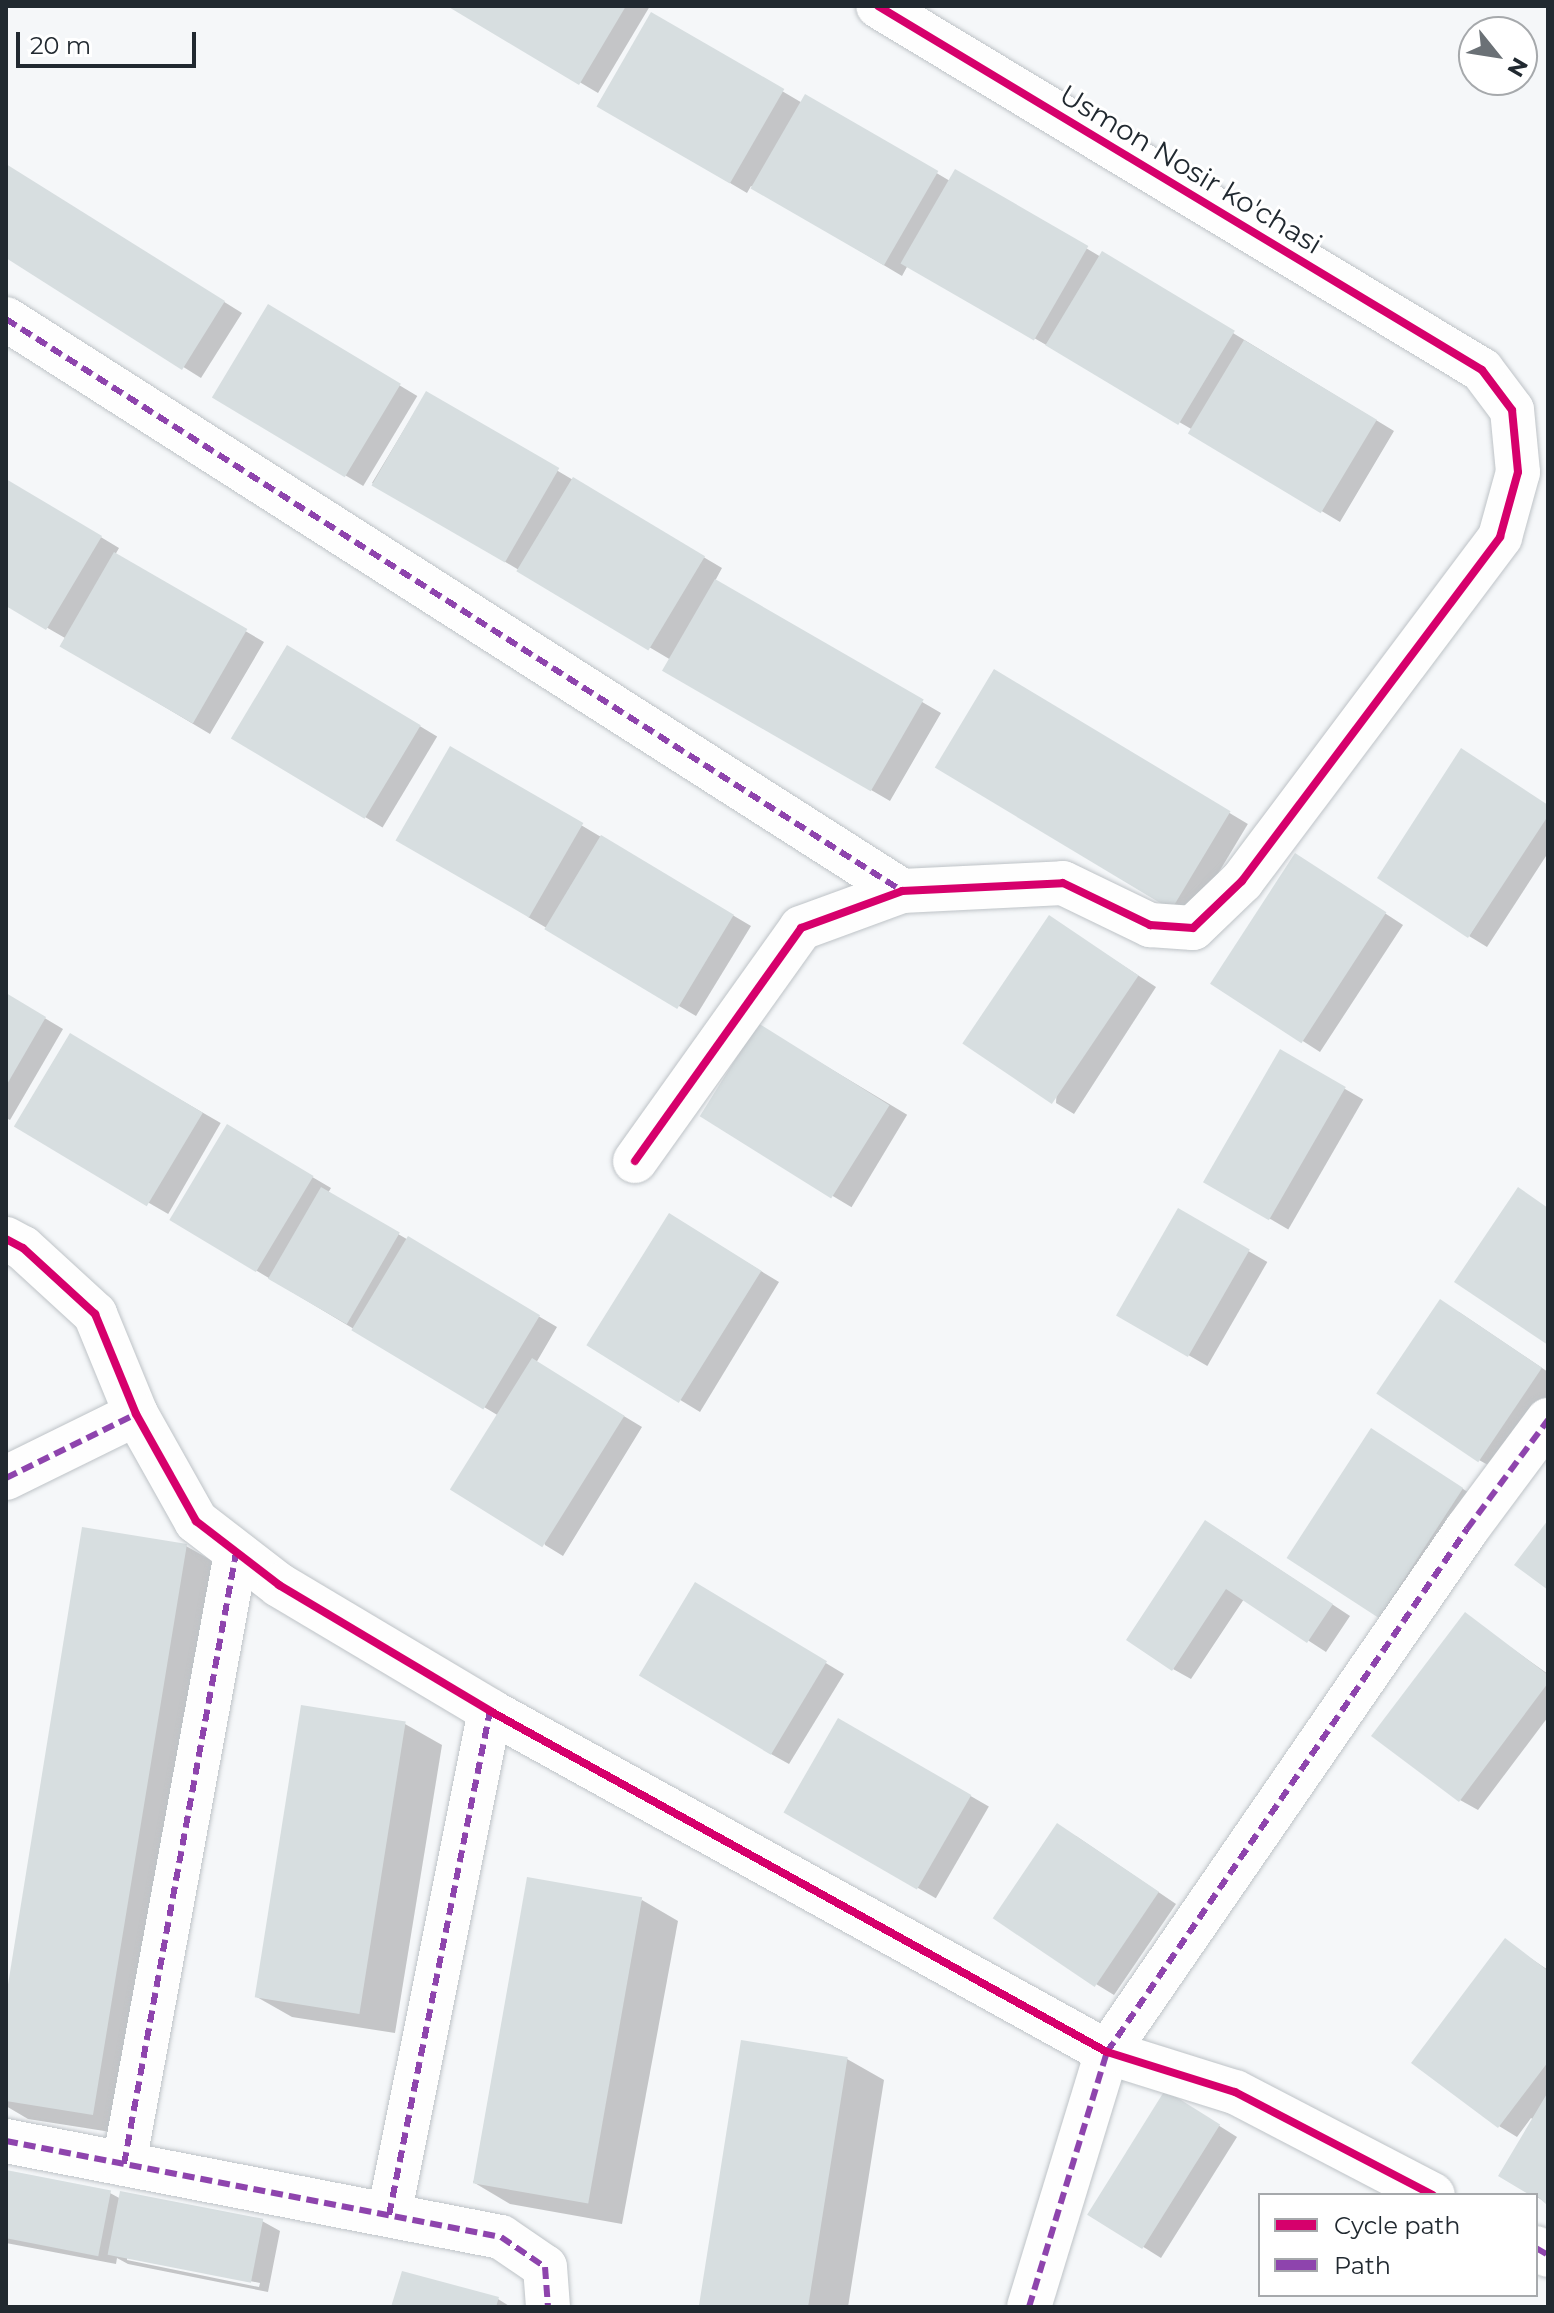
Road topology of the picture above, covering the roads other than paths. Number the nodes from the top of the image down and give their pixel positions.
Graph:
1 (878, 6) edge
2 (6, 319) edge
3 (902, 891) junction
4 (635, 1161) dead end
5 (6, 1239) edge
6 (136, 1414) junction
7 (1548, 1420) edge
8 (6, 1478) edge
9 (236, 1553) junction
10 (490, 1711) junction
11 (1107, 2052) junction
12 (6, 2141) edge
13 (124, 2164) junction
14 (1429, 2193) edge
15 (389, 2215) junction
16 (548, 2307) edge
17 (1029, 2307) edge

1 - 3 street, Usmon Nosir ko'chasi
2 - 3 street
3 - 4 street
5 - 6 street
6 - 8 street
6 - 9 street
7 - 11 street
9 - 10 street
9 - 13 street
10 - 11 street
10 - 15 street
11 - 14 street
11 - 17 street
12 - 13 street
13 - 15 street
15 - 16 street

